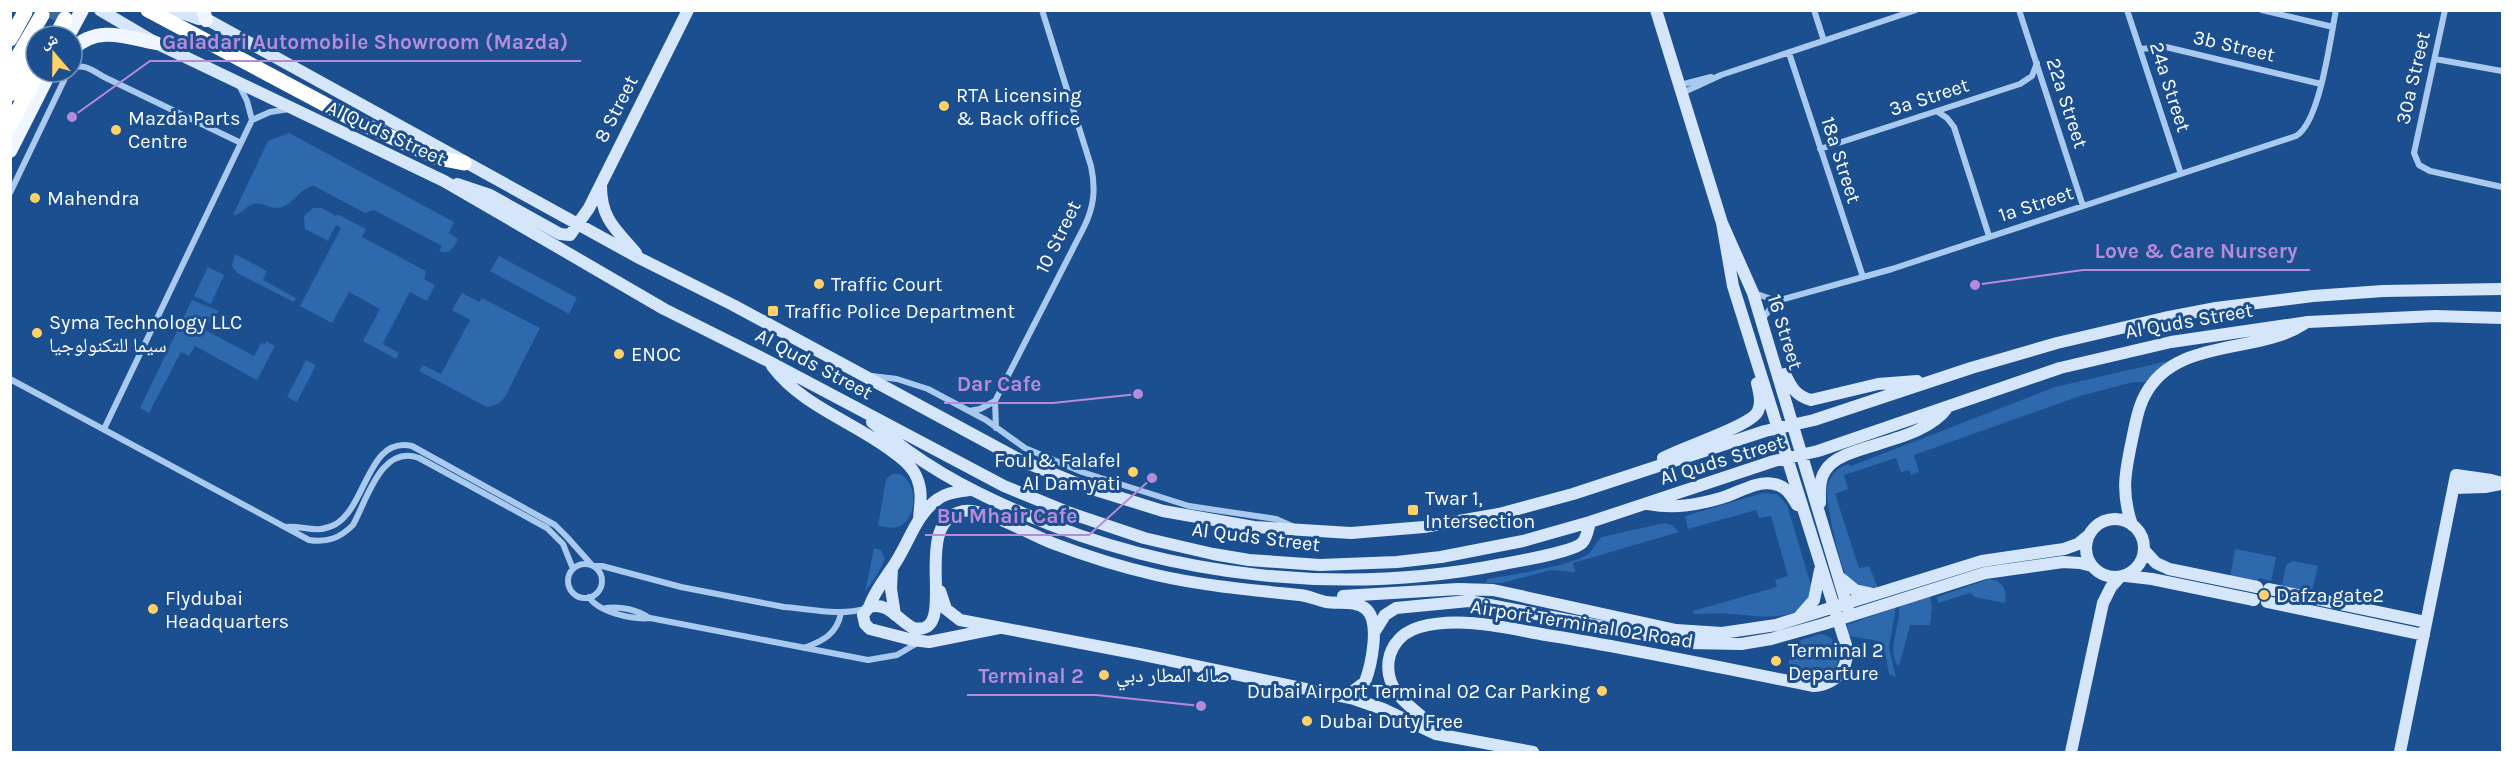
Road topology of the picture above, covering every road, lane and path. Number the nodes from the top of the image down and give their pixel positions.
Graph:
1 (82, 10) edge
2 (100, 10) edge
3 (148, 10) edge
4 (173, 10) edge
5 (190, 10) edge
6 (1042, 10) edge
7 (1656, 10) edge
8 (1814, 10) edge
9 (1916, 10) edge
10 (2019, 10) edge
11 (2127, 10) edge
12 (2262, 10) edge
13 (2336, 10) edge
14 (2445, 10) edge
15 (25, 12) dead end
16 (114, 15) edge
17 (205, 15) edge
18 (689, 16) edge
19 (52, 17) junction
20 (48, 24) edge
21 (53, 24) edge
22 (74, 24) edge
23 (2333, 27) junction
24 (10, 39) edge
25 (84, 41) edge
26 (1824, 41) junction
27 (156, 44) junction
28 (2140, 49) junction
29 (1789, 53) junction
30 (2435, 59) junction
31 (2037, 63) junction
32 (84, 67) edge
33 (24, 68) edge
34 (10, 70) edge
35 (2502, 71) edge
36 (32, 84) edge
37 (44, 84) edge
38 (52, 84) edge
39 (62, 84) edge
40 (238, 84) junction
41 (2321, 84) junction
42 (1681, 89) junction
43 (10, 94) edge
44 (289, 108) junction
45 (1937, 112) junction
46 (252, 120) junction
47 (10, 125) edge
48 (241, 143) junction
49 (13, 147) edge
50 (1820, 149) junction
51 (464, 163) junction
52 (2181, 174) junction
53 (444, 181) junction
54 (601, 182) junction
55 (2502, 187) edge
56 (10, 193) edge
57 (2083, 206) junction
58 (1722, 223) junction
59 (578, 225) junction
60 (1989, 236) junction
61 (641, 259) junction
62 (1863, 277) junction
63 (2502, 289) edge
64 (1753, 293) junction
65 (1777, 301) junction
66 (2502, 318) edge
67 (1761, 320) junction
68 (2308, 322) junction
69 (1768, 342) junction
70 (1752, 347) junction
71 (768, 361) junction
72 (863, 375) junction
73 (10, 379) edge
74 (1936, 379) junction
75 (995, 401) junction
76 (1948, 406) junction
77 (858, 409) junction
78 (969, 411) junction
79 (1793, 424) junction
80 (1778, 427) junction
81 (996, 428) junction
82 (104, 429) junction
83 (1802, 456) junction
84 (1787, 459) junction
85 (1648, 469) junction
86 (2502, 483) edge
87 (2454, 488) junction
88 (969, 490) junction
89 (1647, 503) junction
90 (1819, 515) junction
91 (919, 519) junction
92 (1806, 519) junction
93 (1590, 522) junction
94 (2133, 525) junction
95 (285, 527) junction
96 (1300, 531) junction
97 (2089, 535) junction
98 (2145, 551) junction
99 (1441, 557) junction
100 (593, 565) junction
101 (1356, 565) junction
102 (1820, 566) junction
103 (2092, 567) junction
104 (892, 568) junction
105 (573, 569) junction
106 (1467, 570) junction
107 (1838, 576) junction
108 (2122, 577) junction
109 (1337, 579) junction
110 (937, 581) junction
111 (2234, 589) junction
112 (713, 593) junction
113 (1874, 594) junction
114 (1303, 595) junction
115 (590, 597) junction
116 (749, 600) junction
117 (711, 601) dead end
118 (1846, 603) junction
119 (2317, 606) junction
120 (869, 607) junction
121 (1833, 608) junction
122 (747, 609) dead end
123 (841, 613) junction
124 (895, 615) junction
125 (1850, 616) junction
126 (1797, 620) junction
127 (1837, 620) junction
128 (2426, 622) junction
129 (999, 628) junction
130 (1375, 631) junction
131 (2424, 635) junction
132 (920, 642) junction
133 (804, 648) junction
134 (1345, 697) junction
135 (1442, 735) junction
136 (1533, 753) edge
137 (2071, 753) edge
138 (2400, 753) edge

1 - 22 main road
2 - 16 street, Al Quds Street
3 - 51 highway
4 - 17 street
5 - 17 street, Al Quds Street
6 - 75 street, 10 Street
7 - 42 street, 16 Street
8 - 26 street
9 - 26 street
10 - 31 street, 22a Street
11 - 28 street, 24a Street
12 - 23 street
13 - 23 street
14 - 30 street, 30a Street
15 - 24 highway
16 - 27 street, Al Quds Street
17 - 51 street, Al Quds Street
18 - 54 street, 8 Street
19 - 20 highway
19 - 21 highway
19 - 34 highway
23 - 41 street
25 - 27 main road
26 - 29 street
27 - 40 street, Al Quds Street
28 - 41 street, 3b Street
28 - 52 street, 24a Street
29 - 42 street
29 - 50 street, 18a Street
30 - 35 street
30 - 55 street, 30a Street
31 - 45 street, 3a Street
31 - 57 street, 22a Street
32 - 48 street
33 - 43 highway
36 - 47 highway
37 - 49 main road
38 - 49 main road
39 - 56 street
40 - 44 street, Al Quds Street
40 - 46 street
41 - 52 street, 1a Street
42 - 58 street, 16 Street
44 - 46 street
44 - 53 street, Al Quds Street
45 - 50 street, 3a Street
45 - 60 street
46 - 48 street
48 - 82 street
50 - 62 street, 18a Street
51 - 59 street, Al Quds Street
52 - 57 street, 1a Street
53 - 59 street
53 - 71 street, Al Quds Street
54 - 59 street, 8 Street
54 - 61 street
57 - 60 street, 1a Street
58 - 64 street, 16 Street
58 - 70 street, 16 Street
59 - 61 street, Al Quds Street
60 - 62 street, 1a Street
61 - 72 street, Al Quds Street
62 - 65 street, 1a Street
63 - 74 street, Al Quds Street
64 - 65 street
64 - 67 street, 16 Street
65 - 67 street
66 - 68 street, Al Quds Street
67 - 69 street, 16 Street
68 - 76 street, Al Quds Street
68 - 94 street
69 - 74 street
69 - 79 street, 16 Street
70 - 80 street, 16 Street
70 - 85 street
71 - 77 street, Al Quds Street
71 - 91 street
72 - 78 street
72 - 96 street, Al Quds Street
73 - 82 street
74 - 79 street, Al Quds Street
75 - 78 street
75 - 81 street, 10 Street
76 - 83 street, Al Quds Street
76 - 90 street
77 - 88 street
77 - 101 street, Al Quds Street
78 - 81 street
79 - 80 street, Al Quds Street
79 - 83 street, 16 Street
80 - 84 street, 16 Street
80 - 85 street, Al Quds Street
81 - 96 street
82 - 95 street
83 - 84 street, Al Quds Street
83 - 90 street
84 - 89 street, Al Quds Street
84 - 92 street
85 - 96 street, Al Quds Street
86 - 87 street
86 - 87 street
87 - 128 street
88 - 91 street
88 - 109 street
89 - 92 street
89 - 93 street, Al Quds Street
90 - 107 street
91 - 104 street
92 - 102 street
93 - 99 street, Al Quds Street
93 - 106 street
94 - 97 street
94 - 98 street
95 - 100 street
95 - 105 street
97 - 103 street
97 - 113 street, Airport Terminal 02 Road
98 - 108 street
98 - 111 street
99 - 101 street, Al Quds Street
99 - 106 street
100 - 105 street
100 - 112 street
100 - 115 street
101 - 109 street
102 - 121 street
102 - 126 street
103 - 108 street
103 - 125 street, Airport Terminal 02 Road
104 - 120 street
104 - 124 street
105 - 115 street
106 - 109 street
107 - 113 street
107 - 118 street
108 - 111 street
108 - 137 street
110 - 114 street
110 - 124 street
110 - 129 street
111 - 119 street
112 - 116 street
112 - 117 street
113 - 118 street, Airport Terminal 02 Road
114 - 126 street, Airport Terminal 02 Road
114 - 130 street
115 - 133 street
116 - 122 street
116 - 123 street
118 - 121 street, Airport Terminal 02 Road
118 - 125 street
119 - 128 street
119 - 131 street
120 - 123 street
120 - 124 street
120 - 132 street
121 - 126 street, Airport Terminal 02 Road
121 - 127 street
123 - 133 street
125 - 127 street, Airport Terminal 02 Road
127 - 130 street, Airport Terminal 02 Road
127 - 135 street, Airport Terminal 02 Road
128 - 131 street
129 - 132 street
129 - 134 street
130 - 134 street
131 - 138 street
132 - 133 street
134 - 135 street
135 - 136 street

